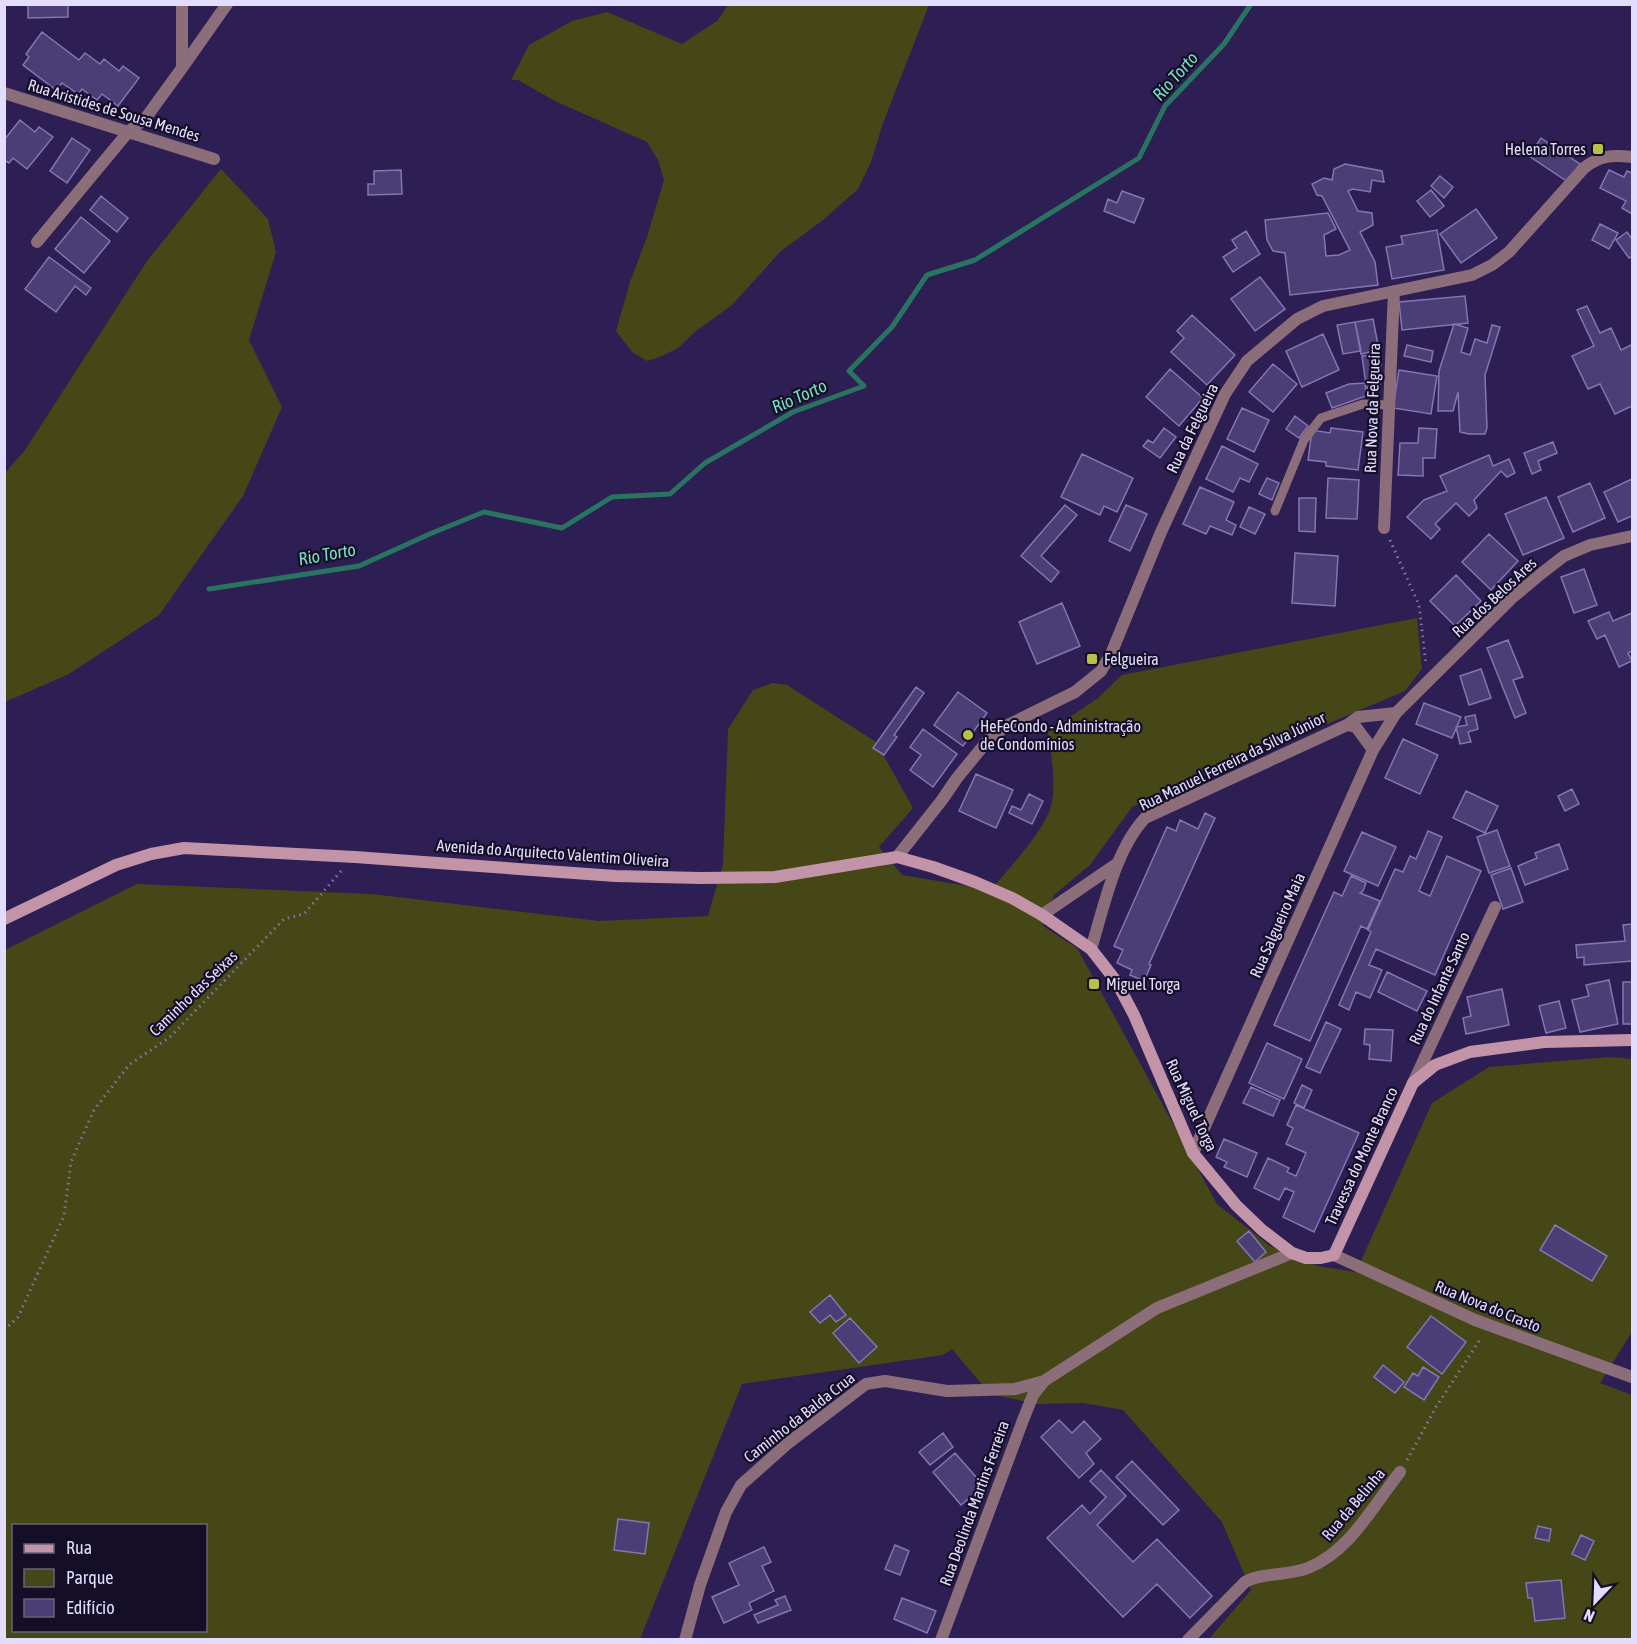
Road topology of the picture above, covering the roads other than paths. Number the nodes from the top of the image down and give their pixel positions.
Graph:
1 (182, 4) edge
2 (227, 4) edge
3 (182, 68) junction
4 (4, 93) edge
5 (129, 131) junction
6 (1632, 157) edge
7 (214, 159) dead end
8 (37, 242) dead end
9 (1394, 291) junction
10 (1389, 405) junction
11 (1275, 511) dead end
12 (1384, 528) road end
13 (1632, 536) edge
14 (1396, 713) junction
15 (1347, 725) junction
16 (1373, 750) junction
17 (897, 857) junction
18 (1118, 863) junction
19 (1495, 907) dead end
20 (1042, 915) junction
21 (4, 919) edge
22 (1091, 949) junction
23 (1632, 1040) edge
24 (1413, 1083) junction
25 (1193, 1153) junction
26 (1292, 1253) junction
27 (1334, 1255) junction
28 (1632, 1377) edge
29 (1044, 1381) junction
30 (1400, 1472) road end
31 (685, 1640) edge
32 (941, 1640) edge
33 (1188, 1640) edge

1 - 3 street
2 - 3 street
3 - 5 street
4 - 5 street, Rua Aristides de Sousa Mendes
5 - 7 street, Rua Aristides de Sousa Mendes
5 - 8 street
6 - 9 street, Rua da Felgueira
9 - 10 street, Rua Nova da Felgueira
9 - 17 street, Rua da Felgueira
10 - 11 lane
10 - 12 street, Rua Nova da Felgueira
13 - 14 street, Rua dos Belos Ares
14 - 15 street, Rua Manuel Ferreira da Silva Júnior
14 - 16 street, Rua Salgueiro Maia
15 - 16 street, Rua Manuel Ferreira da Silva Júnior
15 - 18 street, Rua Manuel Ferreira da Silva Júnior
16 - 25 street, Rua Salgueiro Maia
17 - 20 street, Avenida do Arquitecto Valentim Oliveira
17 - 21 street, Avenida do Arquitecto Valentim Oliveira
18 - 20 street, Rua Manuel Ferreira da Silva Júnior
18 - 22 street, Rua Manuel Ferreira da Silva Júnior
19 - 24 street, Rua do Infante Santo
20 - 22 street, Avenida do Arquitecto Valentim Oliveira
22 - 25 street, Rua Miguel Torga
23 - 24 street, Travessa do Monte Branco
24 - 27 street, Travessa do Monte Branco
25 - 26 street, Rua Miguel Torga
26 - 27 street
26 - 29 street, Caminho da Balda Crua
27 - 28 street, Rua Nova do Crasto
29 - 31 street, Caminho da Balda Crua
29 - 32 street, Rua Deolinda Martins Ferreira
30 - 33 street, Rua da Belinha

